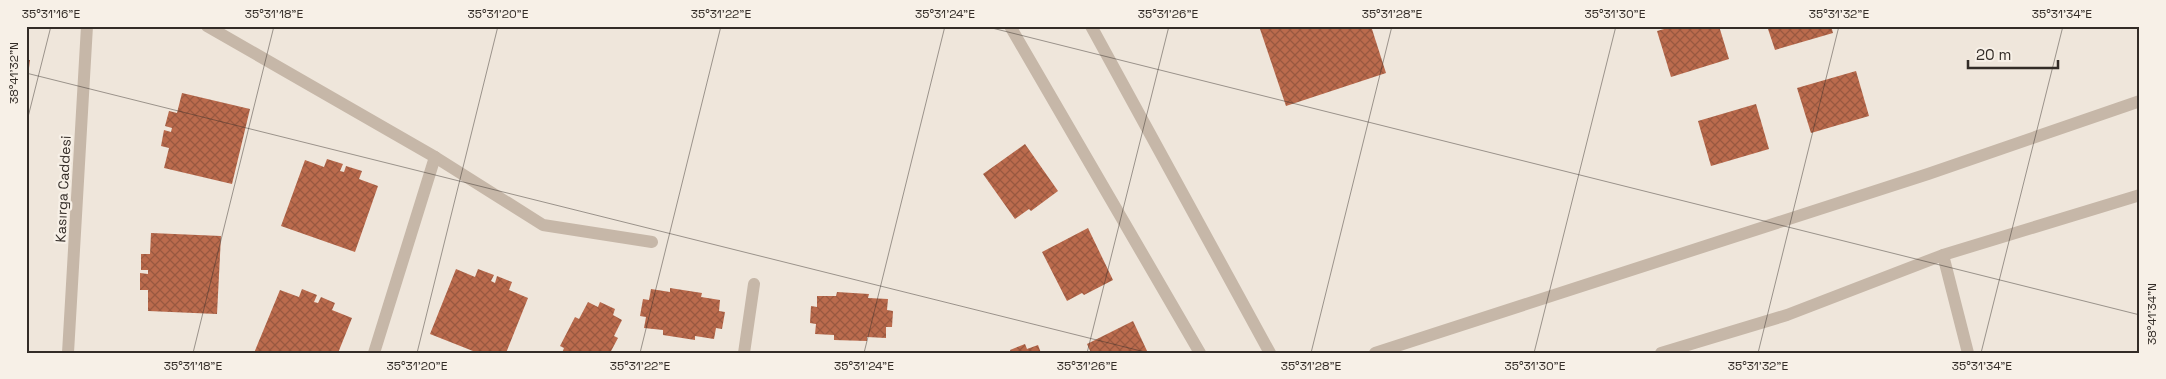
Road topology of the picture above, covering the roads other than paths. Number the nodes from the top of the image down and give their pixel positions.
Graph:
1 (87, 26) edge
2 (206, 26) edge
3 (1010, 26) edge
4 (1091, 26) edge
5 (2140, 101) edge
6 (435, 157) junction
7 (2140, 195) edge
8 (652, 242) dead end
9 (1943, 255) junction
10 (754, 284) dead end
11 (68, 353) edge
12 (374, 353) edge
13 (744, 353) edge
14 (1200, 353) edge
15 (1270, 353) edge
16 (1375, 353) edge
17 (1661, 353) edge
18 (1968, 353) edge

1 - 11 street, Kasırga Caddesi
2 - 6 street
3 - 14 street
4 - 15 street
5 - 16 street
6 - 8 street
6 - 12 street
7 - 9 street
9 - 17 street
9 - 18 street
10 - 13 street

